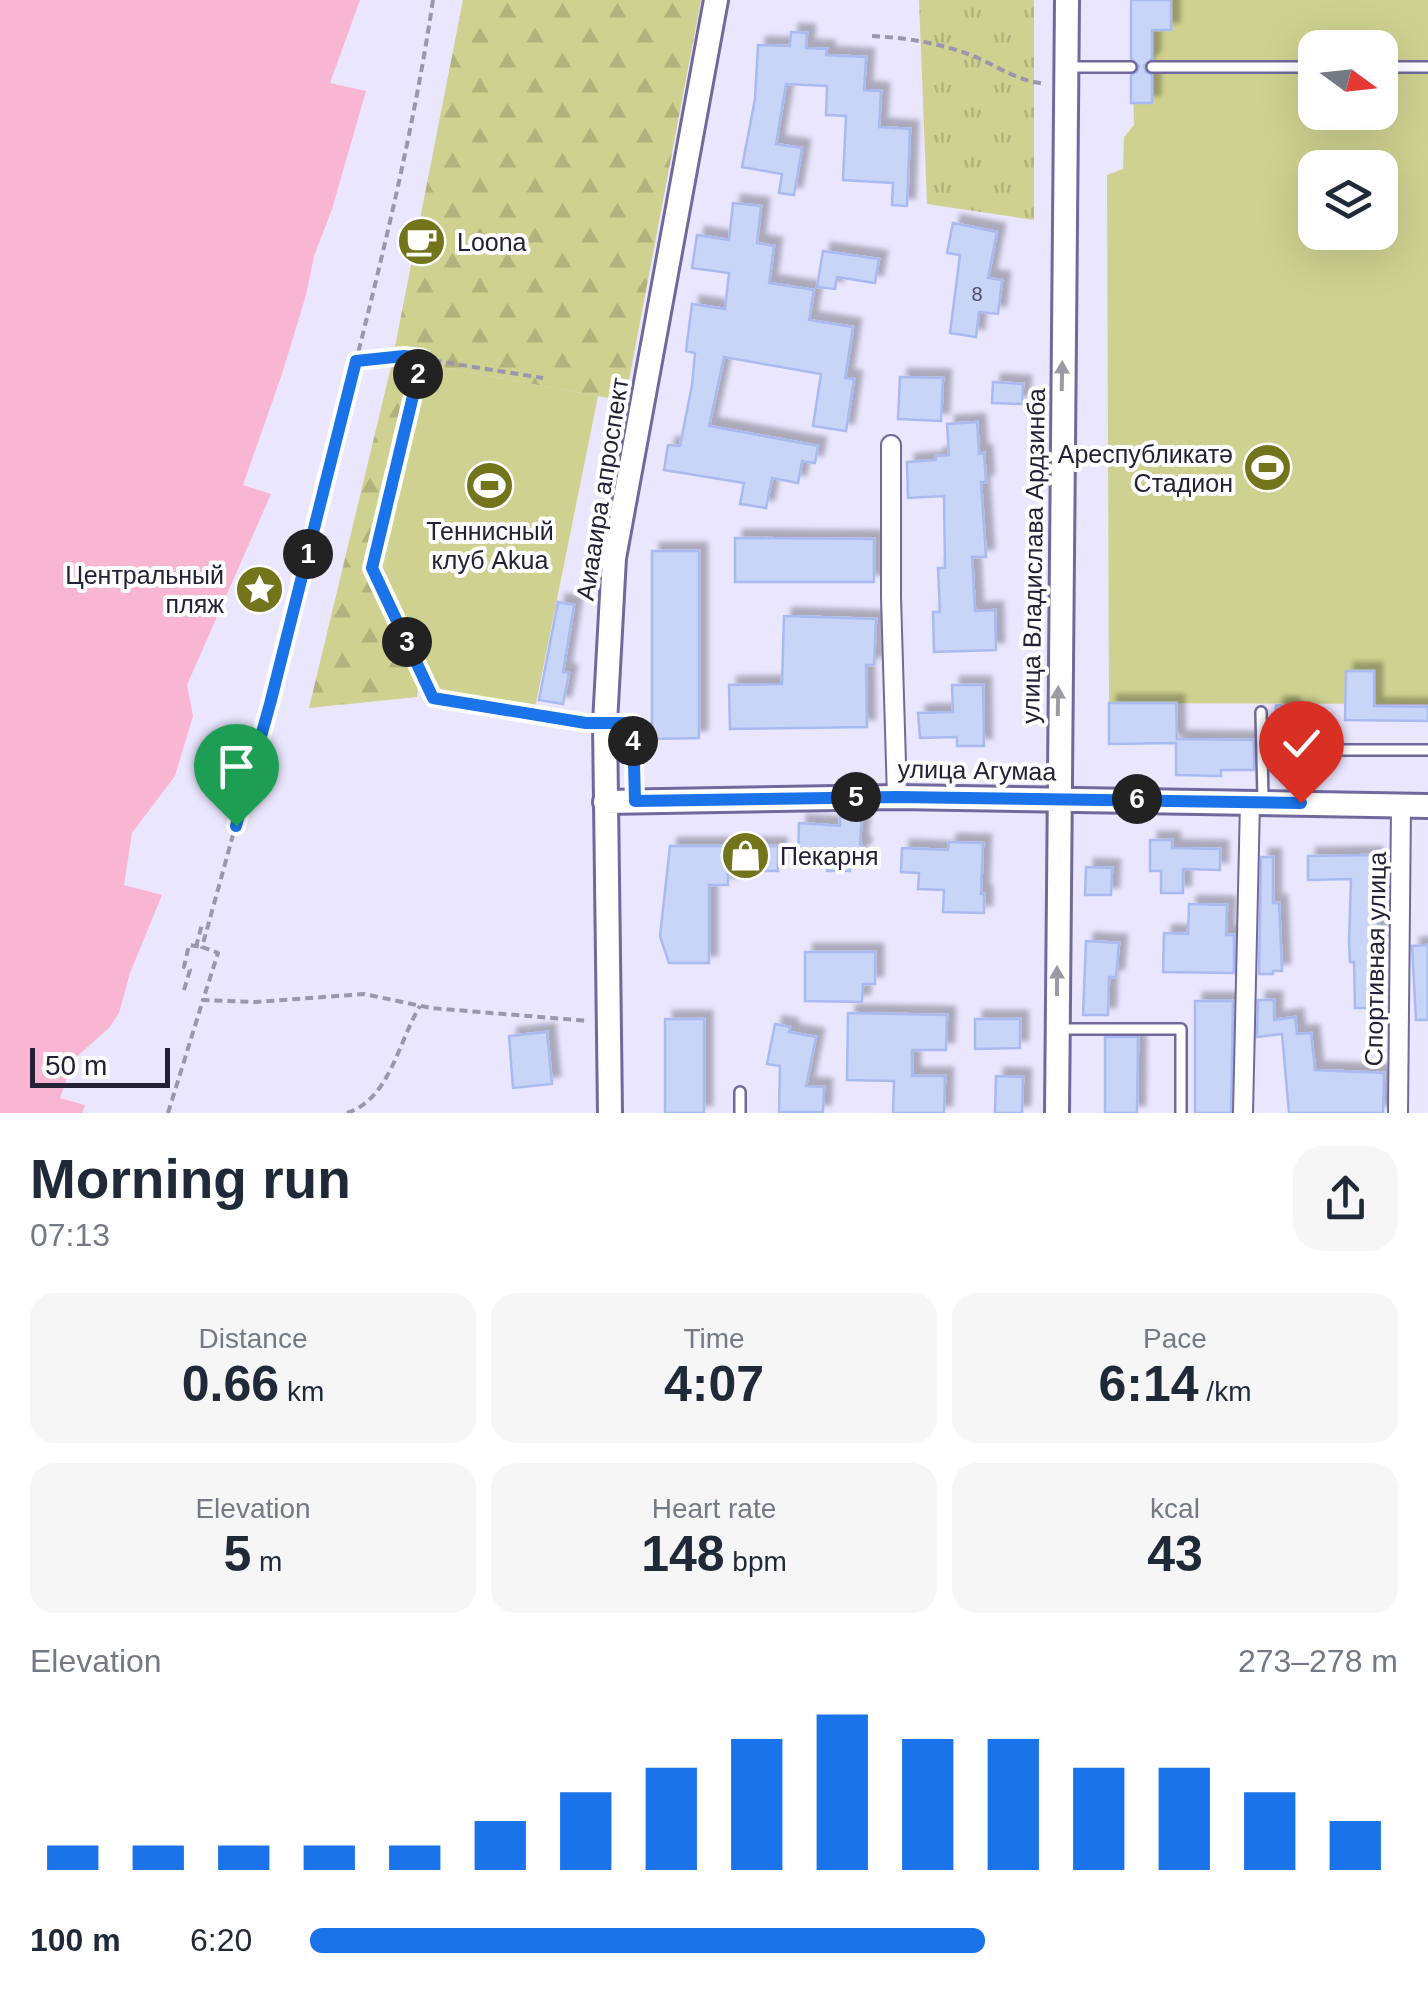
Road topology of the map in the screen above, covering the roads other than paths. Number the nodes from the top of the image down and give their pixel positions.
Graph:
1 (716, 0) edge
2 (1067, 0) edge
3 (1131, 66) dead end
4 (1152, 67) dead end
5 (1298, 67) edge
6 (1398, 67) edge
7 (1428, 67) edge
8 (1066, 76) junction
9 (891, 445) dead end
10 (1261, 712) dead end
11 (1428, 750) edge
12 (898, 797) junction
13 (1057, 799) junction
14 (605, 802) junction
15 (1257, 802) junction
16 (1301, 803) junction
17 (1401, 806) junction
18 (1428, 806) edge
19 (1057, 1029) junction
20 (740, 1092) dead end
21 (610, 1113) edge
22 (740, 1113) edge
23 (1057, 1113) edge
24 (1181, 1113) edge
25 (1243, 1113) edge
26 (1398, 1113) edge

1 - 14 main road, Аиааира апроспект
2 - 8 main road, улица Владислава Ардзинба
3 - 8 lane
4 - 5 lane
6 - 7 lane
13 -> 8 main road, улица Владислава Ардзинба
9 - 12 street
10 - 15 lane
11 - 16 lane
12 - 13 main road, улица Агумаа
12 - 14 main road, улица Агумаа
13 - 15 main road, улица Агумаа
19 -> 13 main road, улица Владислава Ардзинба
14 - 21 main road, Аиааира апроспект
15 - 16 main road, улица Агумаа
15 - 25 street
16 - 17 main road, улица Агумаа
17 - 18 main road, улица Агумаа
17 - 26 street, Спортивная улица
19 - 23 main road, улица Владислава Ардзинба
19 - 24 lane
20 - 22 lane

